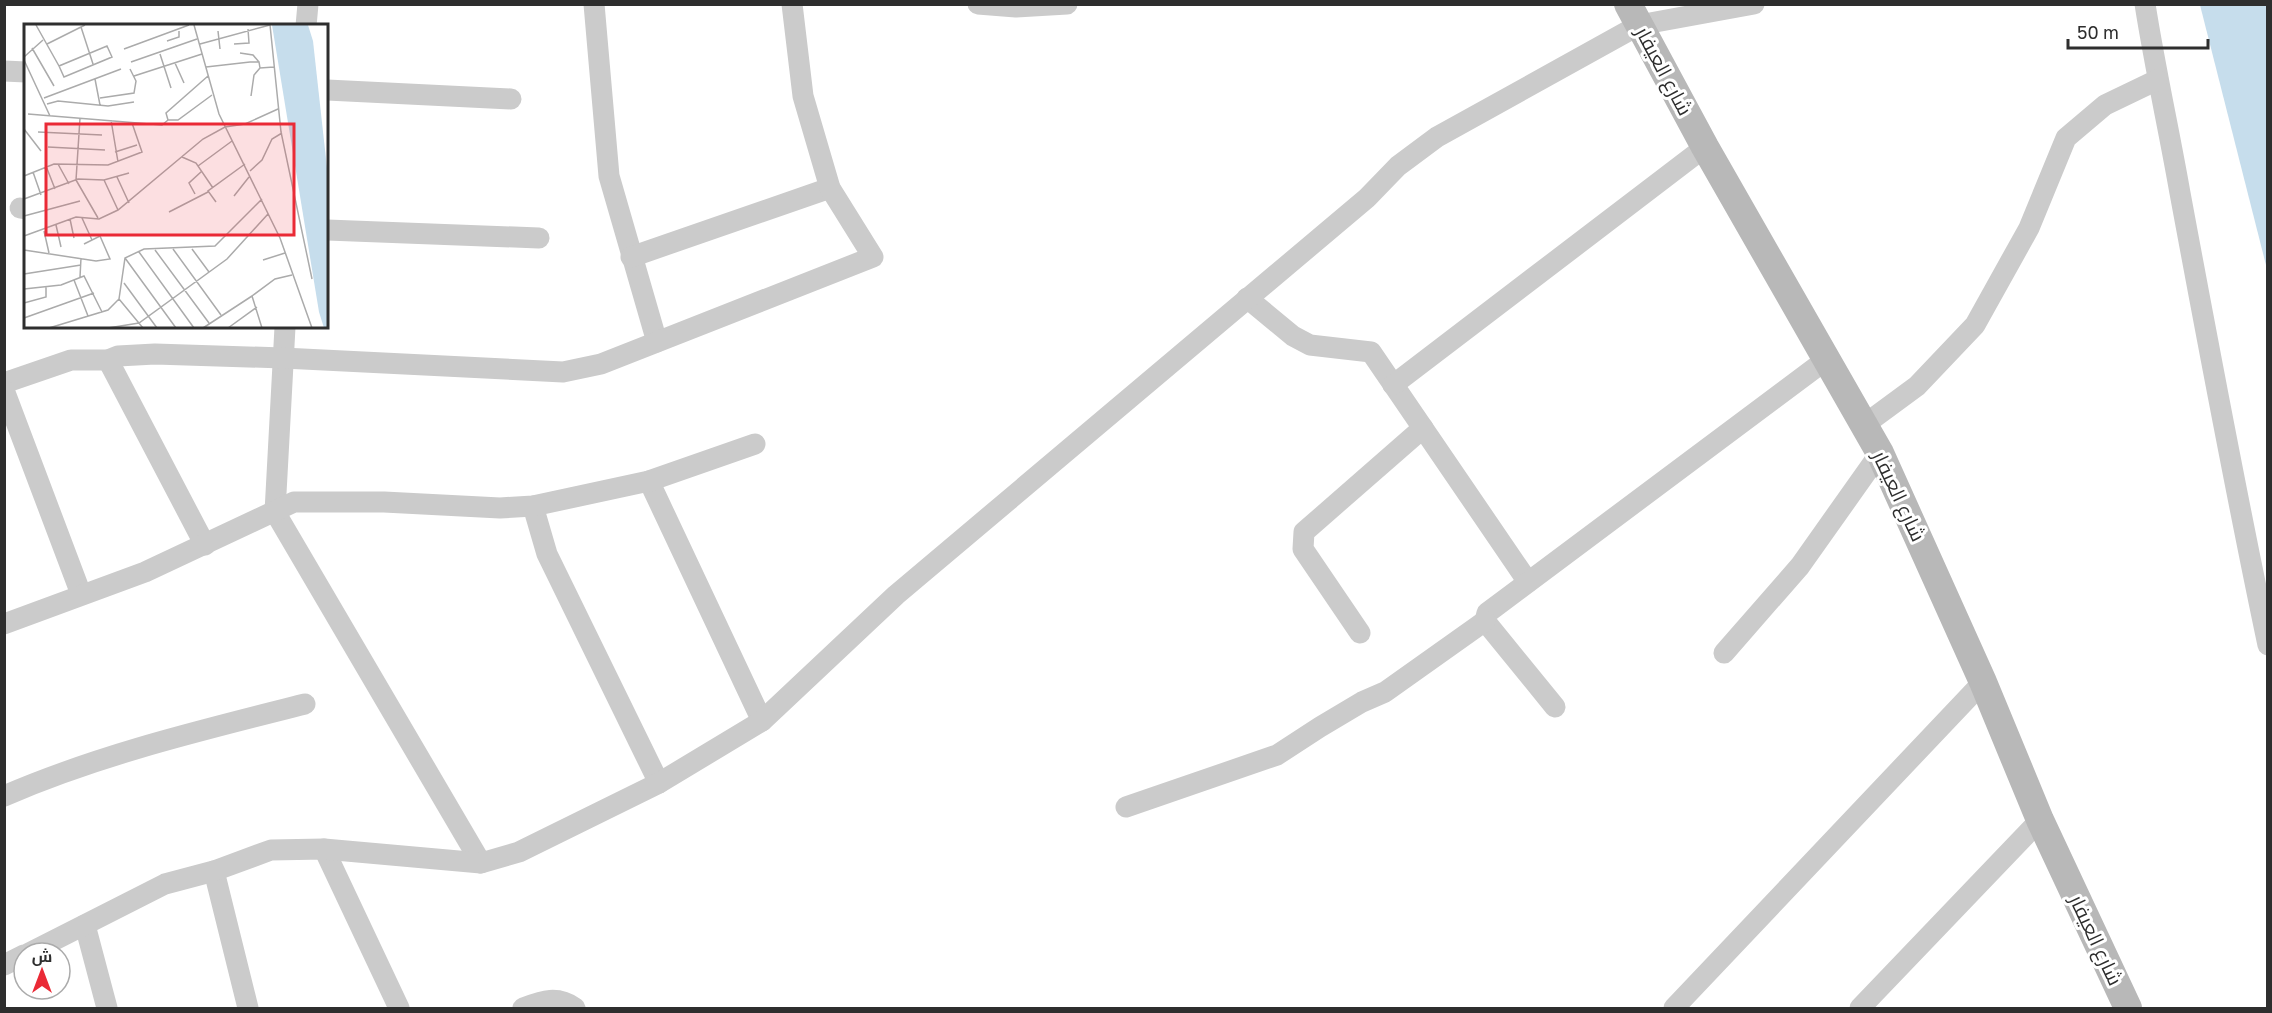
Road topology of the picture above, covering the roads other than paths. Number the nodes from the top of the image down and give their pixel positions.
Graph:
1 (308, 4) edge
2 (594, 4) edge
3 (792, 4) edge
4 (978, 4) edge
5 (1067, 4) edge
6 (1754, 4) edge
7 (2145, 4) edge
8 (1633, 15) edge
9 (306, 24) edge
10 (4, 71) edge
11 (24, 72) edge
12 (2157, 80) junction
13 (328, 90) edge
14 (511, 99) dead end
15 (1705, 147) junction
16 (830, 188) junction
17 (328, 230) edge
18 (539, 238) dead end
19 (632, 257) junction
20 (1248, 298) junction
21 (285, 328) edge
22 (657, 342) junction
23 (283, 358) junction
24 (1827, 359) junction
25 (108, 360) junction
26 (4, 383) edge
27 (1393, 385) junction
28 (4, 390) edge
29 (1863, 425) junction
30 (1423, 428) junction
31 (755, 444) dead end
32 (1880, 453) junction
33 (649, 481) junction
34 (533, 506) junction
35 (275, 512) junction
36 (205, 546) junction
37 (1528, 582) junction
38 (81, 594) junction
39 (1485, 621) junction
40 (4, 624) edge
41 (1359, 633) dead end
42 (2268, 645) edge
43 (1724, 653) dead end
44 (1983, 682) junction
45 (305, 704) dead end
46 (1555, 707) dead end
47 (762, 721) junction
48 (659, 783) junction
49 (4, 796) edge
50 (1126, 807) dead end
51 (2040, 820) junction
52 (324, 849) junction
53 (481, 863) junction
54 (214, 871) junction
55 (85, 925) junction
56 (53, 941) edge
57 (107, 1008) edge
58 (248, 1008) edge
59 (399, 1008) edge
60 (523, 1008) edge
61 (575, 1008) edge
62 (1674, 1008) edge
63 (1860, 1008) edge
64 (2128, 1008) edge

1 - 9 street
2 - 19 street
3 - 16 street
4 - 5 street
6 - 8 street
7 - 12 street
8 - 15 main road, شارع العيفار
8 - 20 street
10 - 11 street
12 - 29 street
12 - 42 street
13 - 14 street
15 - 24 main road, شارع العيفار
15 - 27 street
16 - 19 street
16 - 22 street
17 - 18 street
19 - 22 street
20 - 27 street
20 - 47 street
21 - 23 street
22 - 23 street
23 - 25 street
23 - 35 street
24 - 29 main road, شارع العيفار
24 - 37 street
25 - 26 street
25 - 36 street
27 - 30 street
28 - 38 street
29 - 32 main road, شارع العيفار
30 - 37 street
30 - 41 street
31 - 33 street
32 - 43 street
32 - 44 main road, شارع العيفار
33 - 34 street
33 - 47 street
34 - 35 street
34 - 48 street
35 - 36 street
35 - 53 street
36 - 38 street
37 - 39 street
38 - 40 street
39 - 46 street
39 - 50 street
44 - 51 main road, شارع العيفار
44 - 62 street
45 - 49 street
47 - 48 street
48 - 53 street
51 - 63 street
51 - 64 main road, شارع العيفار
52 - 53 street
52 - 54 street
52 - 59 street
54 - 55 street
54 - 58 street
55 - 56 street
55 - 57 street
60 - 61 street

